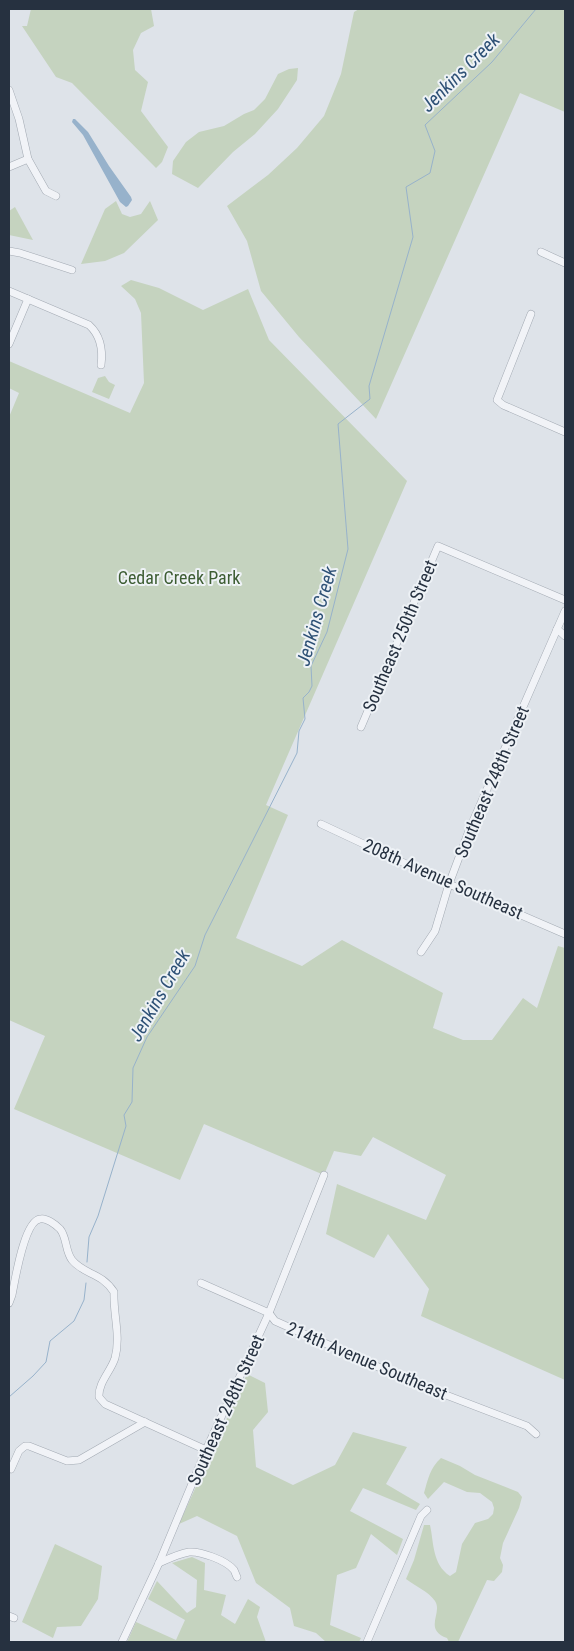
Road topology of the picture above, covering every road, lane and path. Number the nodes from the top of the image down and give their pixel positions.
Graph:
1 (9, 90) edge
2 (11, 103) edge
3 (28, 159) junction
4 (9, 167) edge
5 (56, 196) dead end
6 (9, 251) edge
7 (540, 252) dead end
8 (565, 263) edge
9 (72, 270) dead end
10 (9, 291) edge
11 (28, 299) junction
12 (531, 314) dead end
13 (9, 344) edge
14 (101, 365) dead end
15 (565, 432) edge
16 (565, 600) edge
17 (565, 612) edge
18 (557, 629) junction
19 (565, 636) edge
20 (361, 727) dead end
21 (321, 824) dead end
22 (449, 884) junction
23 (565, 934) edge
24 (420, 952) dead end
25 (324, 1175) dead end
26 (201, 1283) dead end
27 (9, 1303) edge
28 (269, 1313) junction
29 (145, 1422) junction
30 (536, 1434) dead end
31 (206, 1450) junction
32 (10, 1469) dead end
33 (427, 1510) dead end
34 (158, 1563) junction
35 (237, 1577) dead end
36 (122, 1642) edge
37 (367, 1642) edge

1 - 2 street
2 - 3 street
3 - 4 street
3 - 5 street
6 - 9 street
7 - 8 street
10 - 11 street
11 - 13 street
11 - 14 street
12 - 15 street
16 - 20 street, Southeast 250th Street
17 - 18 street, Southeast 248th Street
18 - 19 street
18 - 22 street, Southeast 248th Street
21 - 22 street, 208th Avenue Southeast
22 - 23 street, 208th Avenue Southeast
22 - 24 street, Southeast 248th Street
25 - 28 street, Southeast 248th Street
26 - 28 street, 214th Avenue Southeast
27 - 29 street
28 - 30 street, 214th Avenue Southeast
28 - 31 street, Southeast 248th Street
29 - 31 street
29 - 32 street
31 - 34 street, Southeast 248th Street
33 - 37 street
34 - 35 street
34 - 36 street, Southeast 248th Street

